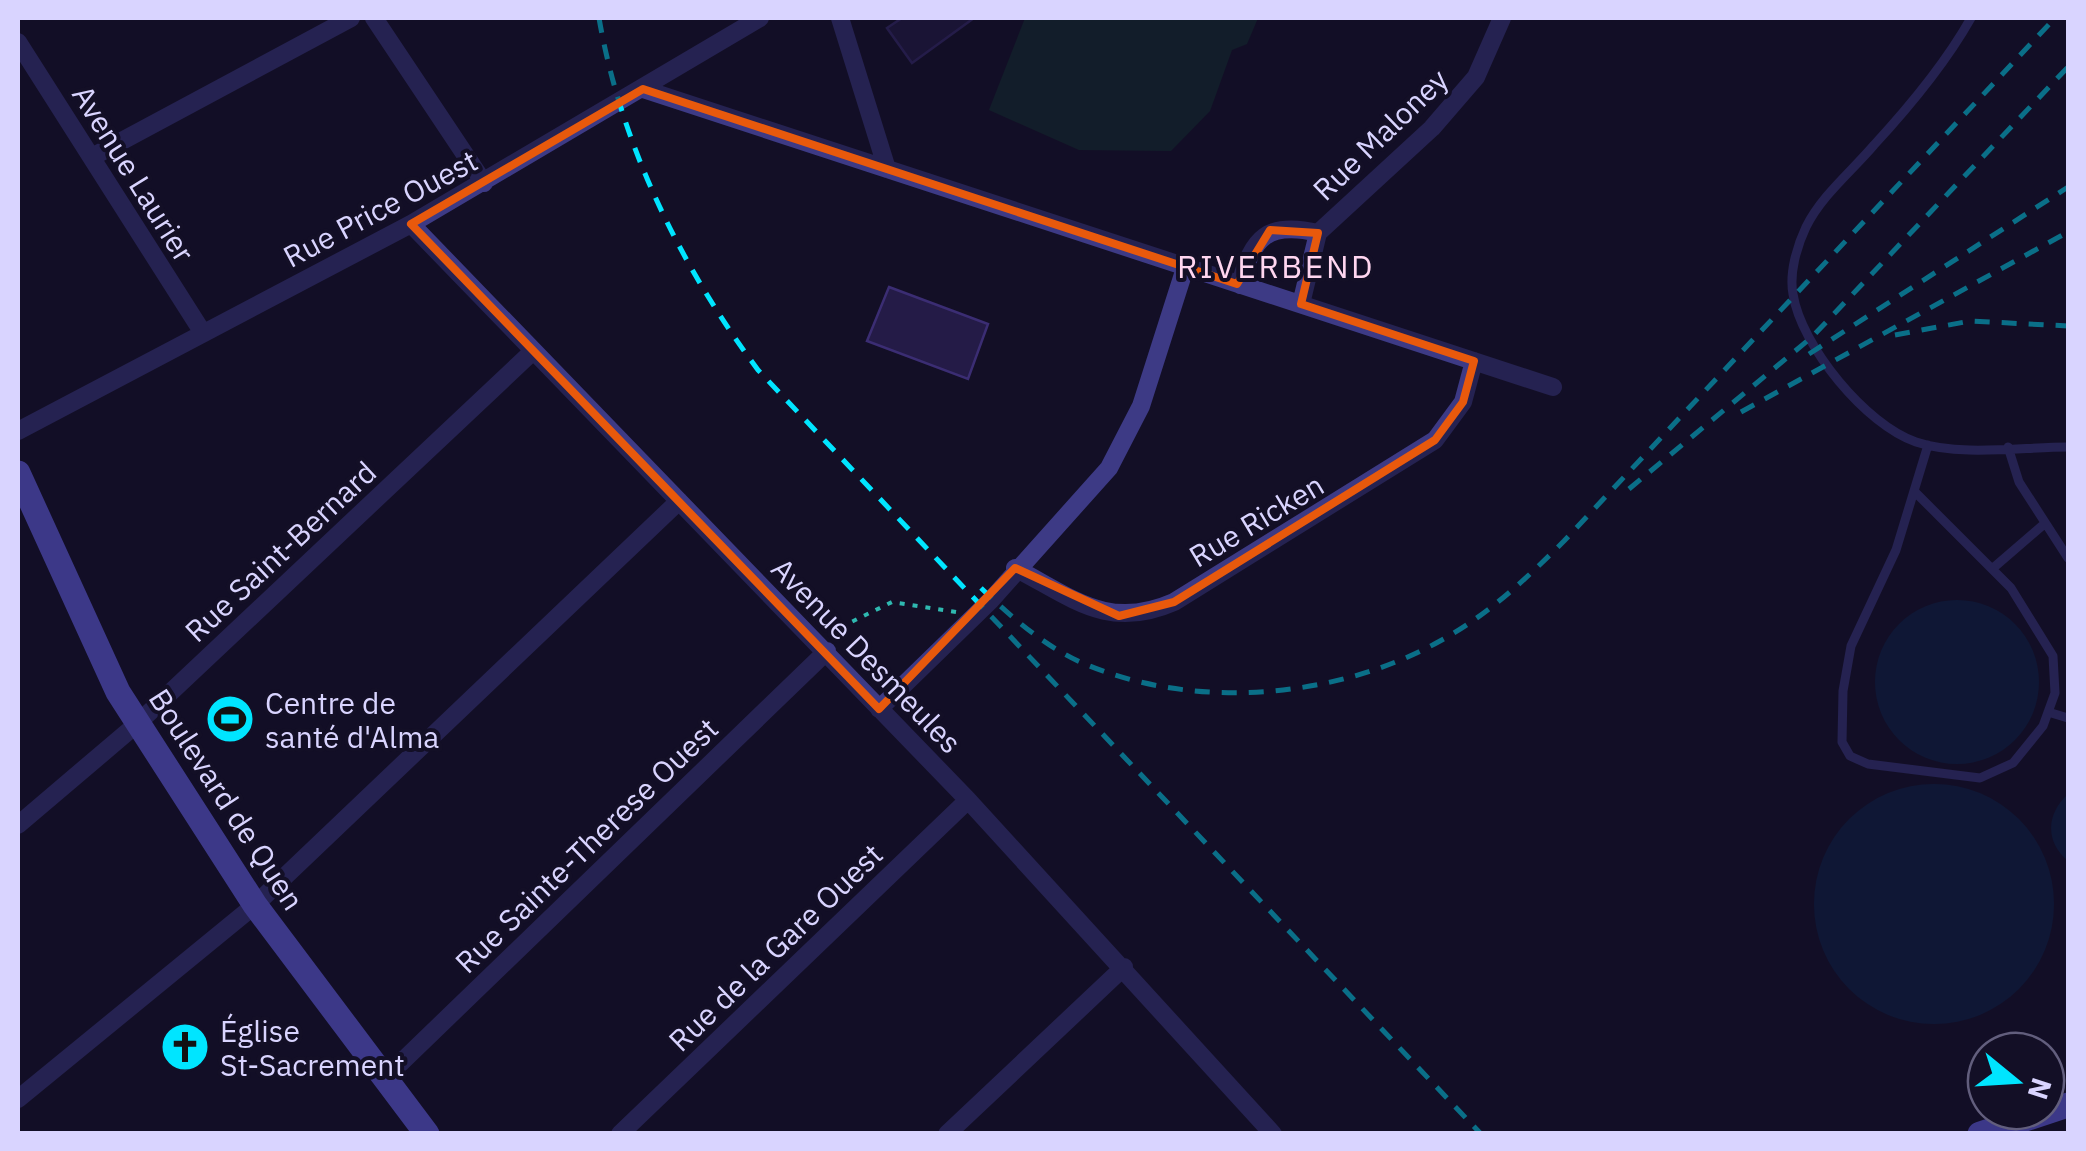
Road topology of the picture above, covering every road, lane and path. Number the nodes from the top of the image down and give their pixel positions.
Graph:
1 (351, 18) edge
2 (374, 18) edge
3 (760, 18) edge
4 (840, 18) edge
5 (1502, 18) edge
6 (1971, 18) edge
7 (18, 42) edge
8 (643, 90) junction
9 (92, 157) junction
10 (887, 169) junction
11 (484, 183) junction
12 (411, 224) junction
13 (1318, 233) junction
14 (1185, 268) junction
15 (1240, 285) junction
16 (1300, 304) junction
17 (203, 333) junction
18 (531, 353) junction
19 (1474, 361) junction
20 (1553, 387) dead end
21 (18, 431) edge
22 (1928, 444) junction
23 (2068, 446) edge
24 (2008, 447) junction
25 (18, 473) edge
26 (1916, 493) junction
27 (680, 502) junction
28 (2043, 525) junction
29 (2068, 558) edge
30 (1015, 568) junction
31 (1992, 568) junction
32 (976, 615) junction
33 (821, 645) junction
34 (879, 709) junction
35 (2048, 712) junction
36 (2068, 718) edge
37 (138, 723) junction
38 (968, 800) junction
39 (19, 821) edge
40 (256, 905) junction
41 (1124, 967) junction
42 (384, 1080) junction
43 (18, 1099) edge
44 (2068, 1105) edge
45 (1269, 1132) edge
46 (427, 1134) edge
47 (620, 1134) edge
48 (947, 1134) edge
49 (1980, 1134) edge

1 - 9 street
2 - 11 street
3 - 8 street, Rue Price Ouest
4 - 10 street
5 - 13 street, Rue Maloney
6 - 22 lane
7 - 9 street, Avenue Laurier
8 - 10 street
8 - 11 street, Rue Price Ouest
9 - 17 street, Avenue Laurier
10 - 14 street
11 - 12 street, Rue Price Ouest
12 - 17 street, Rue Price Ouest
12 - 18 street, Avenue Desmeules
13 - 15 street, Rue Maloney
13 - 16 street, Rue Maloney
14 - 15 street
14 - 30 street
15 - 16 street
16 - 19 street
17 - 21 street, Rue Price Ouest
18 - 27 street, Avenue Desmeules
18 - 37 street, Rue Saint-Bernard
19 - 20 street
19 - 30 street, Rue Ricken
22 - 24 lane
22 - 26 lane
23 - 24 lane
24 - 28 lane
25 - 37 street, Boulevard de Quen
26 - 31 lane
26 - 35 lane
27 - 33 street, Avenue Desmeules
27 - 40 street
28 - 29 lane
28 - 31 lane
30 - 32 street
31 - 35 lane
32 - 33 path
32 - 34 street
33 - 34 street, Avenue Desmeules
33 - 42 street, Rue Sainte-Therese Ouest
34 - 38 street, Avenue Desmeules
35 - 36 lane
37 - 39 street, Rue Saint-Bernard
37 - 40 street, Boulevard de Quen
38 - 41 street, Avenue Desmeules
38 - 47 street, Rue de la Gare Ouest
40 - 42 street, Boulevard de Quen
40 - 43 street
41 - 45 street, Avenue Desmeules
41 - 48 street
42 - 46 street, Boulevard de Quen
44 - 49 street

